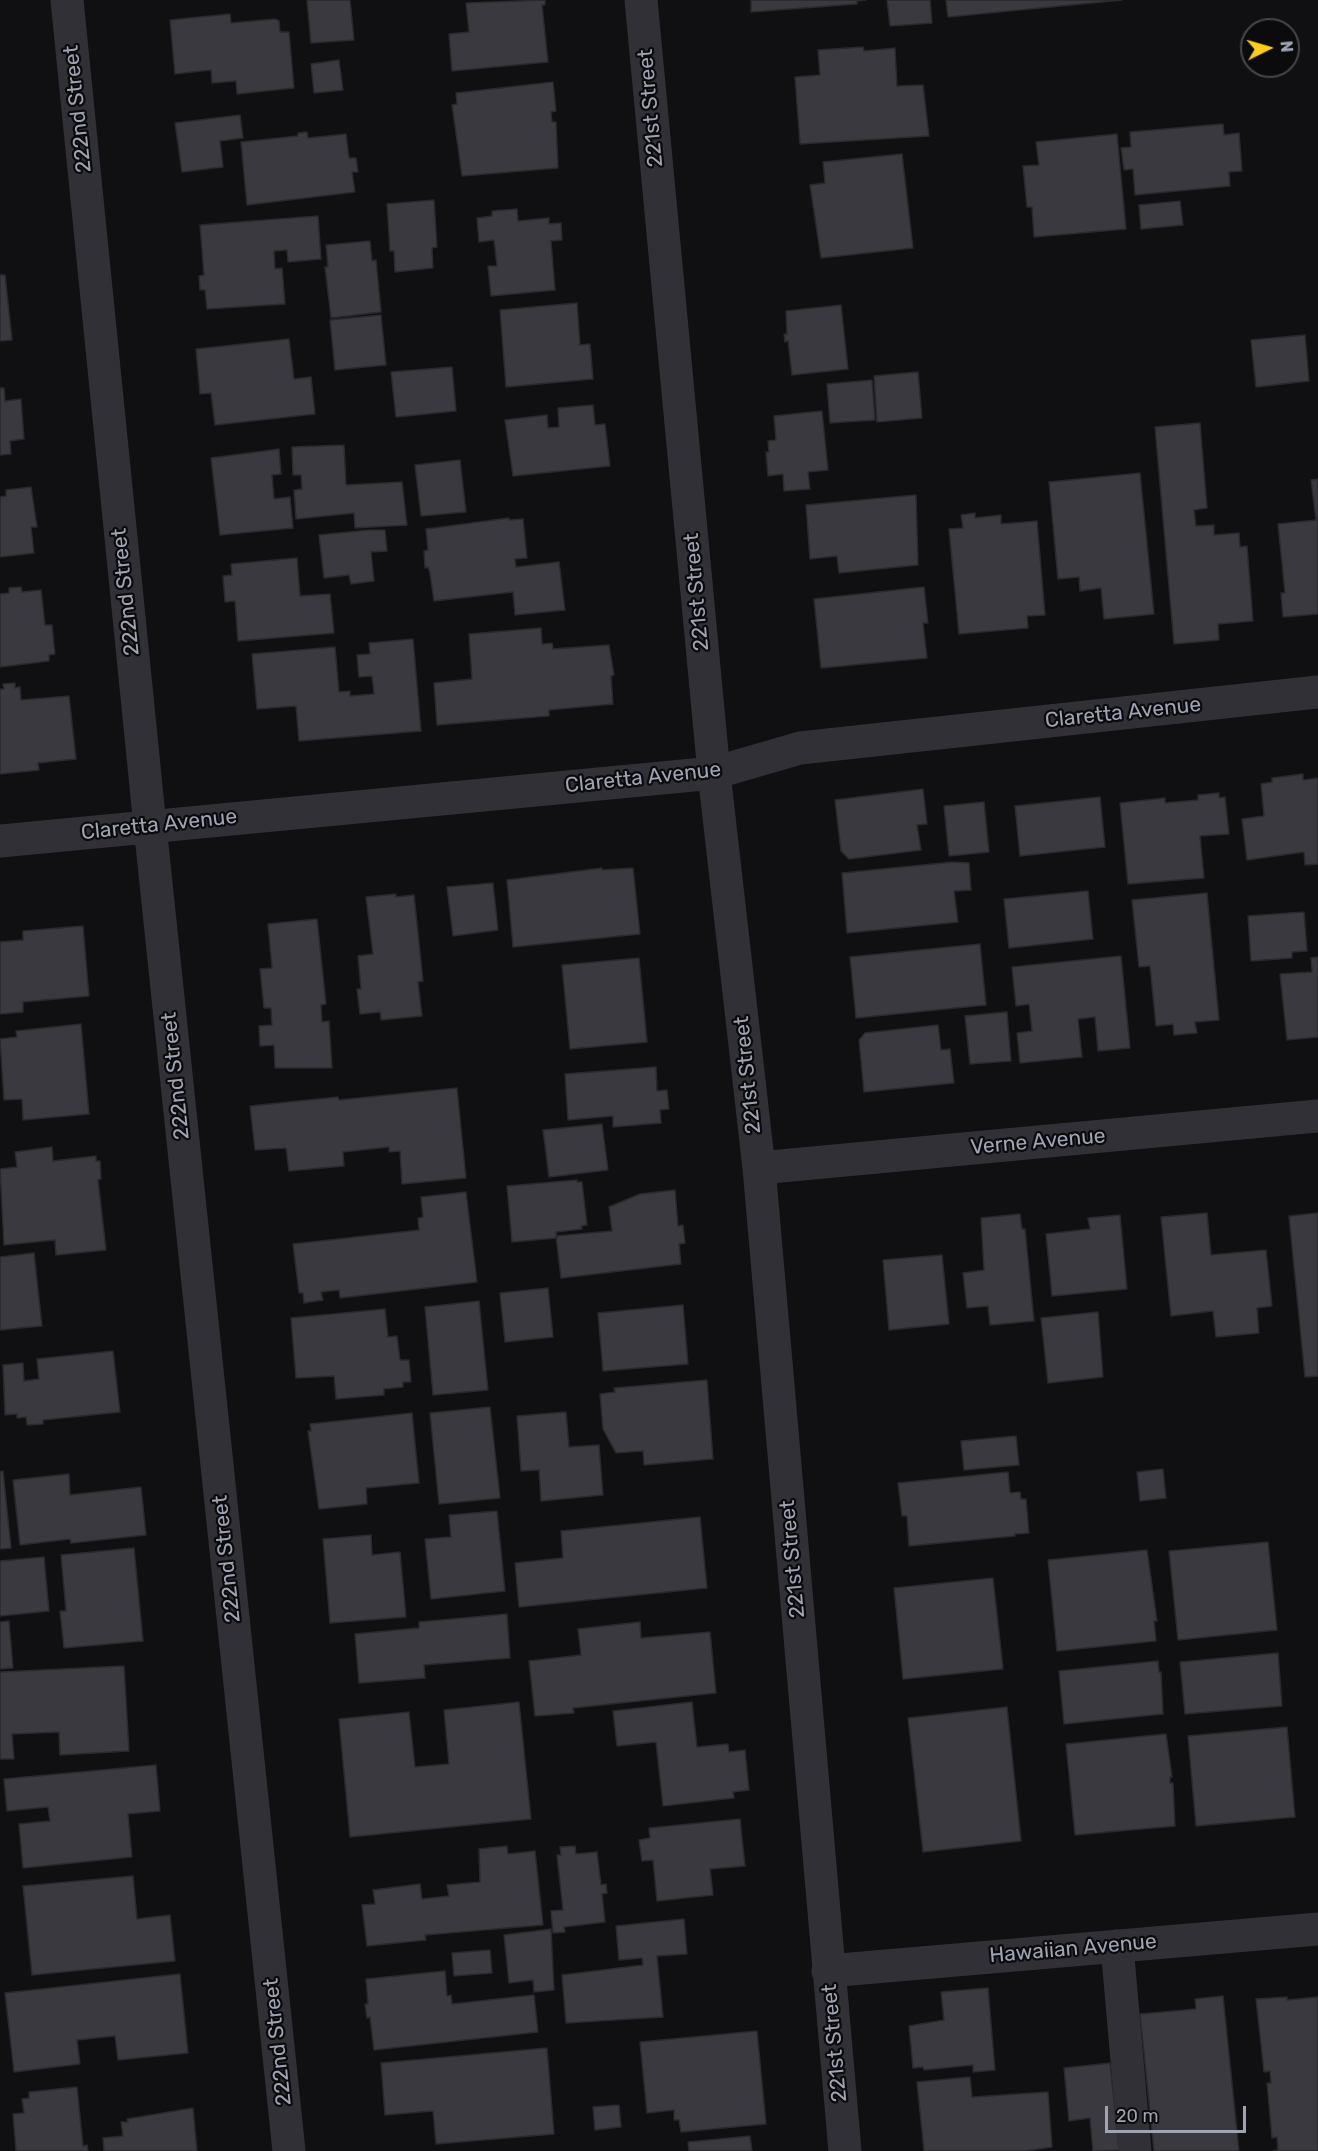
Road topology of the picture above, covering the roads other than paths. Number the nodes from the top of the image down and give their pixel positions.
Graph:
1 (67, 0) edge
2 (641, 0) edge
3 (1318, 692) edge
4 (714, 773) junction
5 (150, 826) junction
6 (0, 841) edge
7 (1318, 1116) edge
8 (759, 1168) junction
9 (1318, 1929) edge
10 (1117, 1946) junction
11 (828, 1971) junction
12 (290, 2151) edge
13 (845, 2151) edge
14 (1135, 2151) edge

1 - 5 street, 222nd Street
2 - 4 street, 221st Street
3 - 4 street, Claretta Avenue
4 - 5 street, Claretta Avenue
4 - 8 street, 221st Street
5 - 6 street, Claretta Avenue
5 - 12 street, 222nd Street
7 - 8 street, Verne Avenue
8 - 11 street, 221st Street
9 - 10 street, Hawaiian Avenue
10 - 11 street, Hawaiian Avenue
10 - 14 street
11 - 13 street, 221st Street

